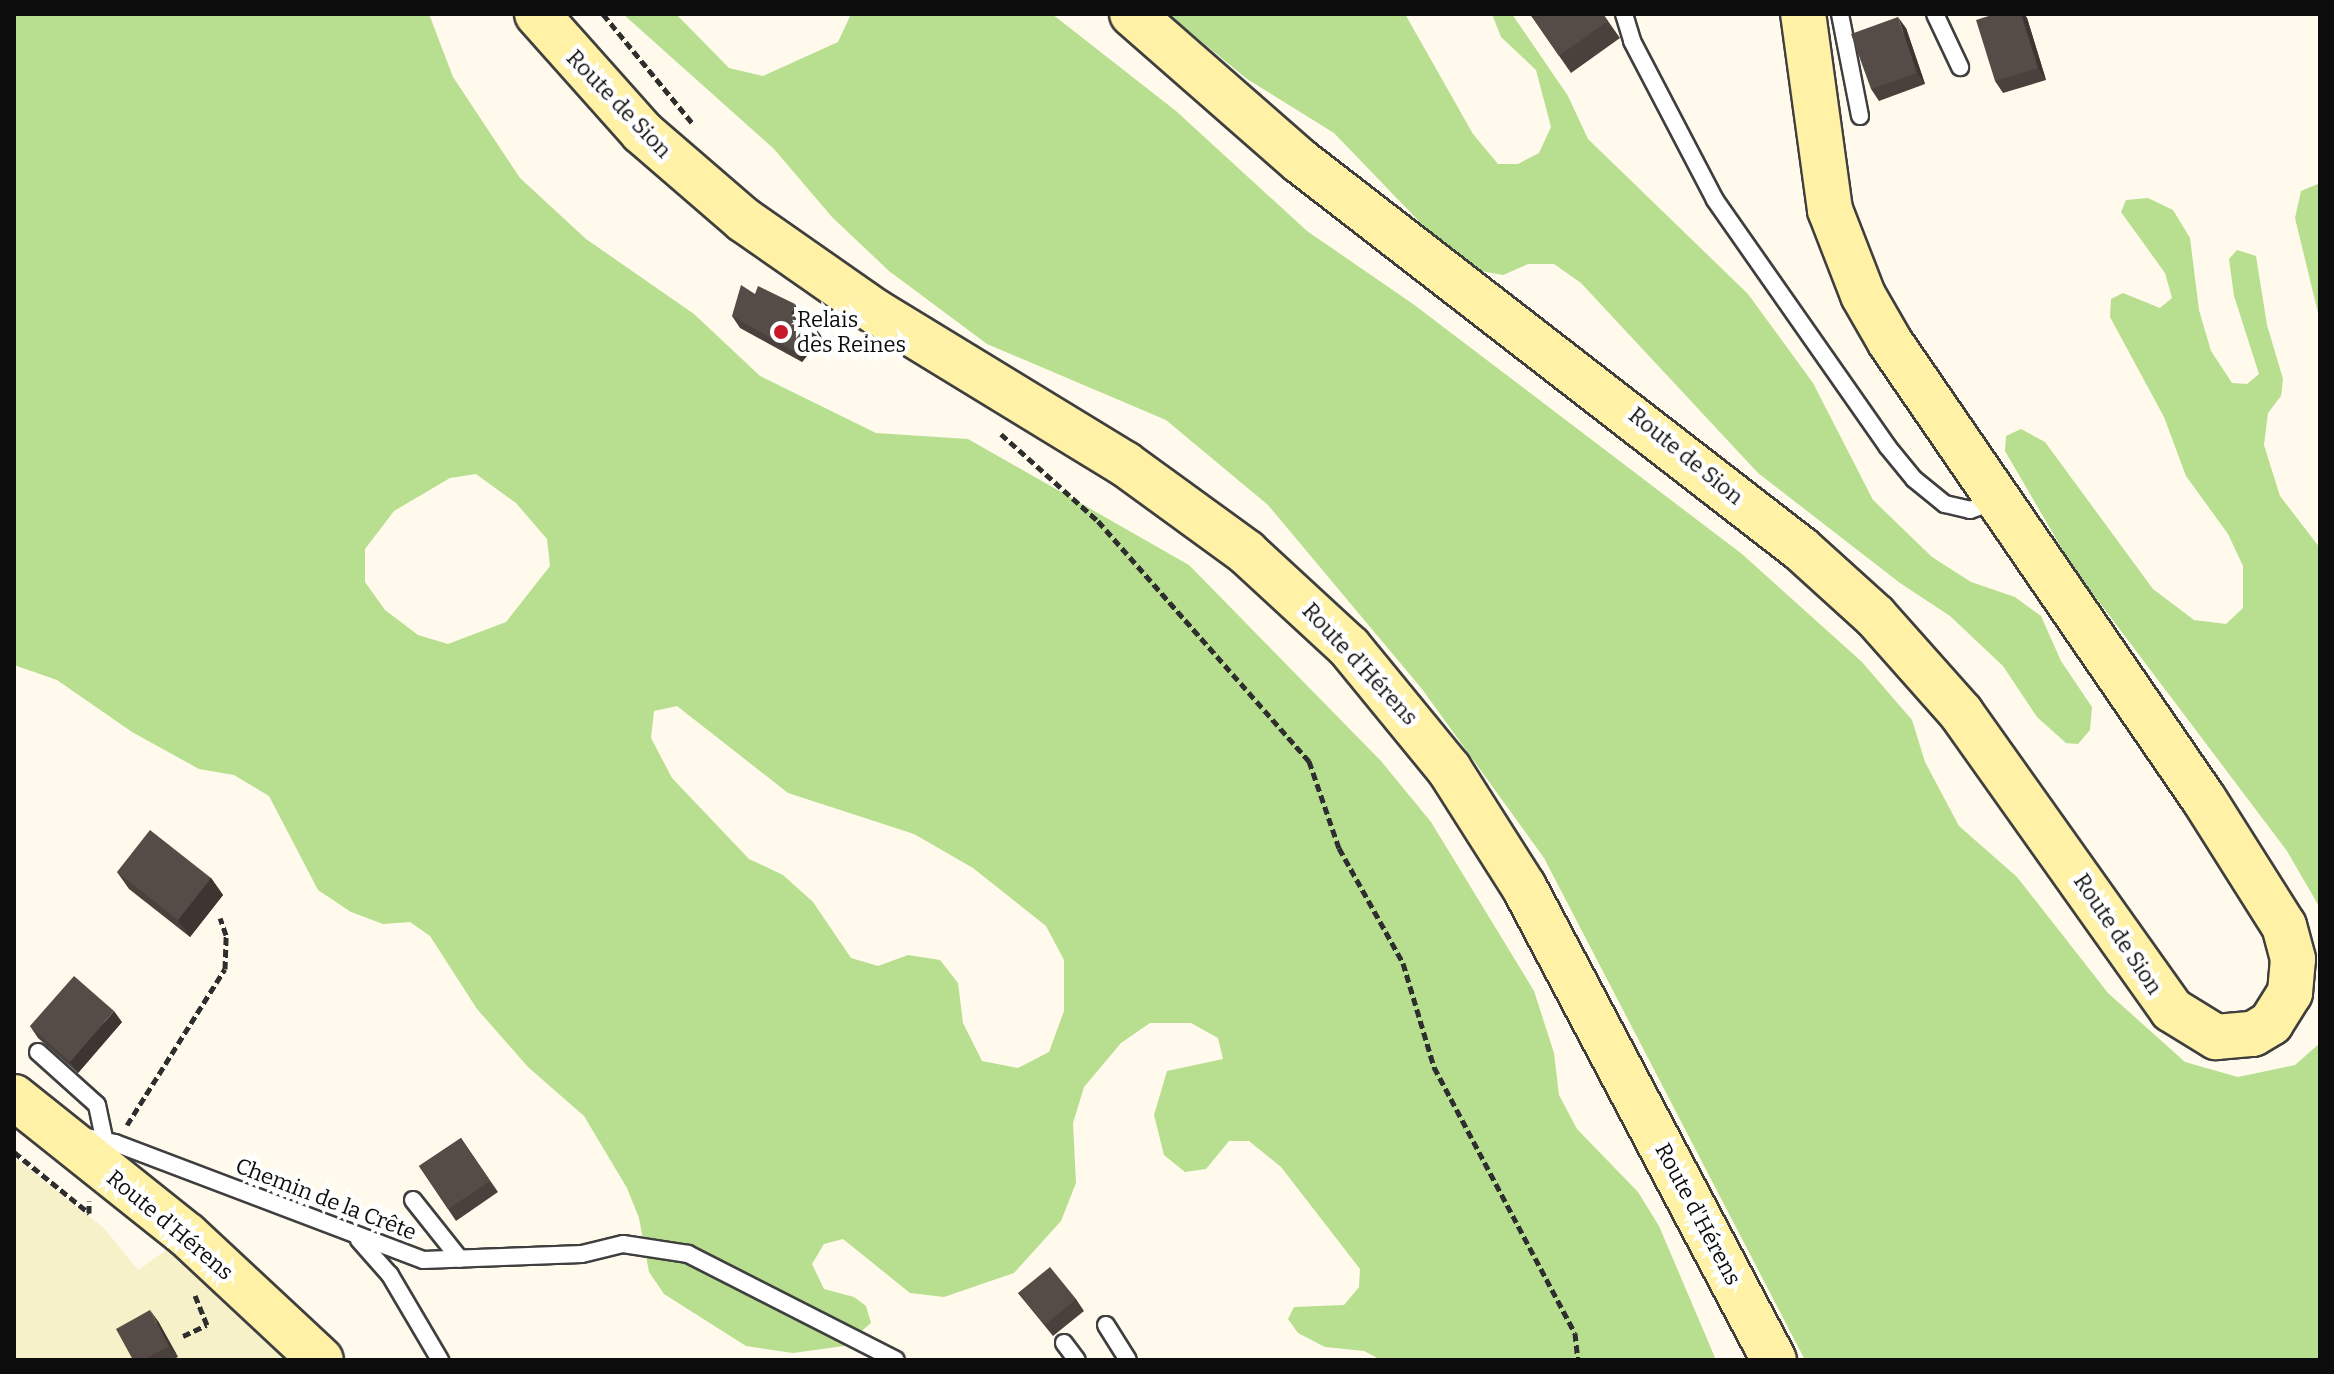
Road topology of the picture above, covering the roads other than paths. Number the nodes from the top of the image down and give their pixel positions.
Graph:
1 (537, 14) edge
2 (1132, 14) edge
3 (1624, 14) edge
4 (1803, 14) edge
5 (1840, 14) edge
6 (1935, 14) edge
7 (1960, 67) dead end
8 (1860, 116) dead end
9 (705, 189) joint
10 (1997, 500) junction
11 (38, 1052) edge
12 (14, 1097) edge
13 (56, 1132) junction
14 (110, 1141) junction
15 (413, 1200) dead end
16 (358, 1239) junction
17 (460, 1259) junction
18 (1106, 1325) dead end
19 (1064, 1343) dead end
20 (321, 1360) edge
21 (440, 1360) edge
22 (896, 1360) edge
23 (1077, 1360) edge
24 (1128, 1360) edge
25 (1774, 1360) edge

1 - 9 main road, Route de Sion
2 - 10 main road, Route de Sion
3 - 10 lane
4 - 10 main road, Route de Sion
5 - 8 lane
6 - 7 lane
9 - 25 main road, Route d'Hérens
11 - 14 lane
12 - 13 main road, Route d'Hérens
13 - 14 lane, Chemin de la Crête
13 - 20 main road, Route d'Hérens
14 - 16 lane, Chemin de la Crête
15 - 17 lane
16 - 17 lane, Chemin de la Crête
16 - 21 lane
17 - 22 lane, Chemin de la Crête
18 - 24 lane
19 - 23 lane

